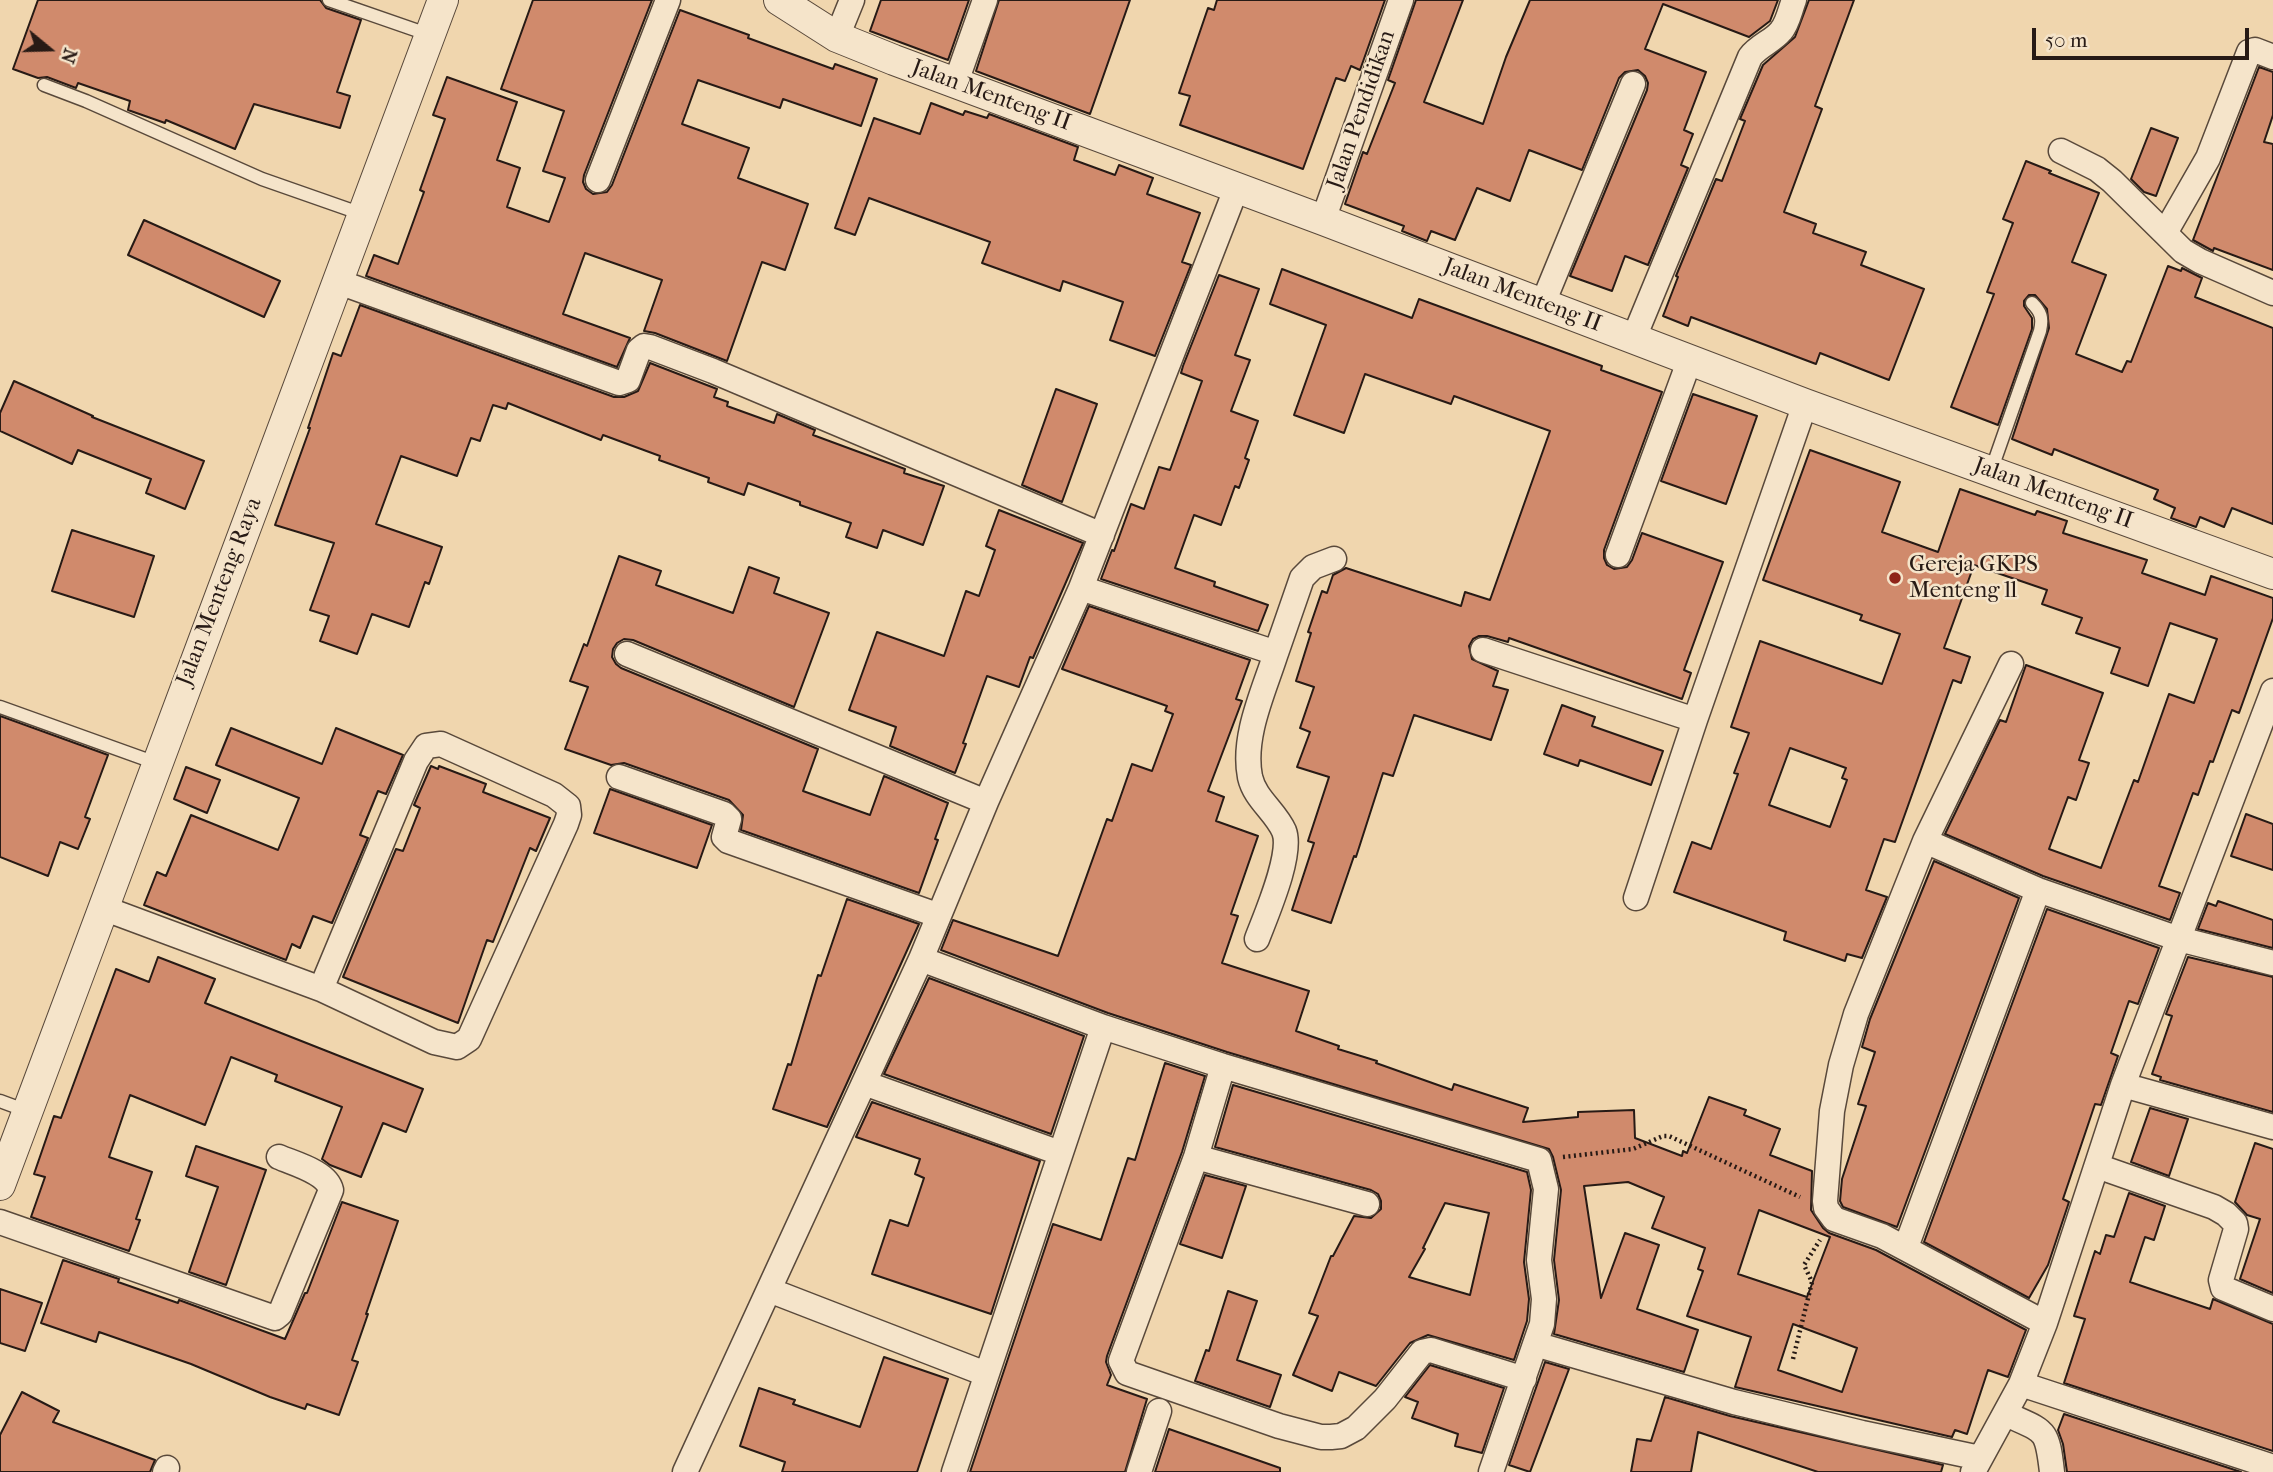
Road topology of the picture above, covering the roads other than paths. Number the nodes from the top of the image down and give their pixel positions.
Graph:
1 (329, 0) edge
2 (443, 0) edge
3 (668, 0) edge
4 (779, 0) edge
5 (852, 0) edge
6 (985, 0) edge
7 (1401, 0) edge
8 (1794, 0) edge
9 (430, 35) junction
10 (837, 37) junction
11 (2273, 57) edge
12 (956, 82) junction
13 (1633, 84) dead end
14 (44, 85) dead end
15 (2062, 151) dead end
16 (598, 180) dead end
17 (1236, 189) junction
18 (362, 214) junction
19 (1323, 220) junction
20 (2165, 233) junction
21 (336, 281) junction
22 (2273, 293) edge
23 (1543, 303) junction
24 (2032, 303) dead end
25 (1633, 340) junction
26 (1690, 359) junction
27 (1805, 404) junction
28 (1991, 471) junction
29 (1102, 535) junction
30 (1618, 555) dead end
31 (1334, 559) dead end
32 (2273, 574) edge
33 (1082, 588) junction
34 (1483, 650) dead end
35 (1276, 653) junction
36 (627, 654) dead end
37 (2011, 664) dead end
38 (2273, 691) edge
39 (0, 707) edge
40 (1695, 720) junction
41 (156, 763) junction
42 (619, 777) dead end
43 (986, 802) junction
44 (1925, 841) junction
45 (2038, 890) junction
46 (1636, 898) dead end
47 (103, 908) junction
48 (937, 915) junction
49 (1257, 939) dead end
50 (2179, 939) junction
51 (921, 959) junction
52 (2273, 963) edge
53 (321, 989) junction
54 (1103, 1027) junction
55 (1223, 1066) junction
56 (864, 1083) junction
57 (2123, 1085) junction
58 (14, 1106) edge
59 (2273, 1127) edge
60 (1060, 1153) junction
61 (279, 1157) dead end
62 (1196, 1157) junction
63 (2097, 1166) junction
64 (0, 1185) edge
65 (1367, 1204) dead end
66 (0, 1222) edge
67 (1906, 1247) junction
68 (769, 1290) junction
69 (2273, 1308) edge
70 (2045, 1323) junction
71 (1535, 1344) junction
72 (986, 1374) junction
73 (1524, 1379) junction
74 (2021, 1384) junction
75 (1159, 1411) dead end
76 (2006, 1414) junction
77 (1977, 1465) edge
78 (2273, 1467) edge
79 (1494, 1471) edge
80 (685, 1472) edge
81 (954, 1472) edge
82 (1139, 1472) edge
83 (2052, 1472) edge

1 - 9 lane
2 - 9 street, Jalan Menteng Raya
3 - 16 street
4 - 10 street, Jalan Menteng II
5 - 10 street
6 - 12 street
7 - 19 street, Jalan Pendidikan
8 - 25 street
9 - 18 street, Jalan Menteng Raya
10 - 12 street, Jalan Menteng II
11 - 20 street
12 - 17 street, Jalan Menteng II
13 - 23 street
14 - 18 lane
15 - 20 street
17 - 19 street, Jalan Menteng II
17 - 29 street
18 - 21 street, Jalan Menteng Raya
19 - 23 street, Jalan Menteng II
20 - 22 street
21 - 29 street
21 - 41 street, Jalan Menteng Raya
23 - 25 street, Jalan Menteng II
24 - 28 lane
25 - 26 street, Jalan Menteng II
26 - 27 street, Jalan Menteng II
26 - 30 street
27 - 28 street, Jalan Menteng II
27 - 40 street
28 - 32 street, Jalan Menteng II
29 - 33 street
31 - 35 street
33 - 35 street
33 - 43 street
34 - 40 street
35 - 49 street
36 - 43 street
37 - 44 street
38 - 50 street
39 - 41 lane
40 - 46 street
41 - 47 street, Jalan Menteng Raya
42 - 48 street
43 - 48 street
44 - 45 street
44 - 67 street
45 - 50 street
45 - 67 street
47 - 53 street
47 - 58 street, Jalan Menteng Raya
48 - 51 street
50 - 52 street
50 - 57 street
51 - 54 street
51 - 56 street
53 - 53 street
54 - 55 street
54 - 60 street
55 - 62 street
55 - 71 street
56 - 60 street
56 - 68 street
57 - 59 street
57 - 63 street
58 - 64 street, Jalan Menteng Raya
60 - 72 street
61 - 66 street
62 - 65 street
62 - 73 street
63 - 69 street
63 - 70 street
67 - 70 street
68 - 72 street
68 - 80 street
70 - 74 street
71 - 73 street
71 - 77 street
72 - 81 street
73 - 79 street
74 - 76 street
74 - 78 street
75 - 82 street
76 - 77 street
76 - 83 street

